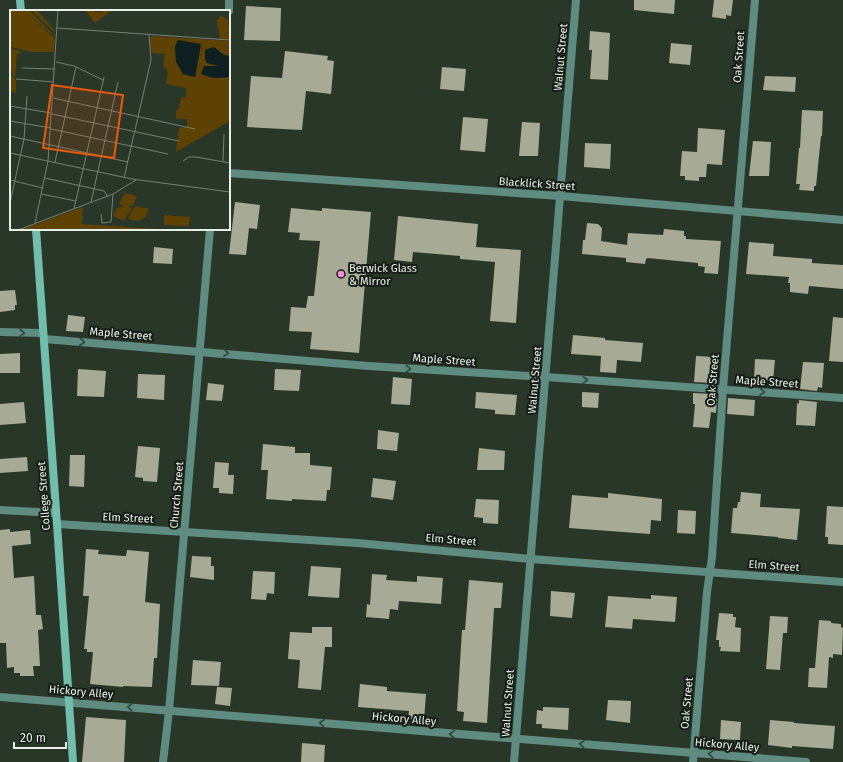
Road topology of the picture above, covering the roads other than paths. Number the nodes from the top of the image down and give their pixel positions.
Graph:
1 (20, 0) edge
2 (230, 0) edge
3 (576, 0) edge
4 (755, 0) edge
5 (21, 10) edge
6 (229, 10) edge
7 (230, 173) edge
8 (560, 196) junction
9 (738, 212) junction
10 (843, 220) edge
11 (36, 230) edge
12 (210, 230) edge
13 (0, 332) edge
14 (43, 336) junction
15 (200, 351) junction
16 (546, 377) junction
17 (723, 389) junction
18 (843, 398) edge
19 (0, 510) edge
20 (56, 512) junction
21 (57, 524) junction
22 (185, 532) junction
23 (531, 559) junction
24 (710, 572) junction
25 (843, 582) edge
26 (0, 696) edge
27 (69, 702) junction
28 (169, 711) junction
29 (516, 738) junction
30 (694, 753) junction
31 (72, 762) edge
32 (163, 762) edge
33 (514, 762) edge
34 (693, 762) edge
35 (806, 762) edge

1 - 5 main road
2 - 6 street
3 - 8 street, Walnut Street
4 - 9 street, Oak Street
7 - 8 street, Blacklick Street
8 - 9 street, Blacklick Street
8 - 16 street, Walnut Street
9 - 10 street, Blacklick Street
9 - 17 street, Oak Street
11 - 14 main road, College Street
12 - 15 street, Church Street
13 -> 14 street, Maple Street
14 -> 15 street, Maple Street
14 - 20 main road, College Street
15 -> 16 street, Maple Street
15 - 22 street, Church Street
16 -> 17 street, Maple Street
16 - 23 street, Walnut Street
17 -> 18 street, Maple Street
17 - 24 street, Oak Street
19 - 20 street
20 - 21 main road, College Street
21 - 22 street, Elm Street
21 - 27 main road, College Street
22 - 23 street, Elm Street
22 - 28 street, Church Street
23 - 24 street, Elm Street
23 - 29 street, Walnut Street
24 - 25 street, Elm Street
24 - 30 street, Oak Street
26 - 27 street, Hickory Alley
28 -> 27 street, Hickory Alley
27 - 31 main road, College Street
29 -> 28 street, Hickory Alley
28 - 32 street, Church Street
30 -> 29 street, Hickory Alley
29 - 33 street, Walnut Street
30 - 34 street, Oak Street
35 -> 30 street, Hickory Alley

